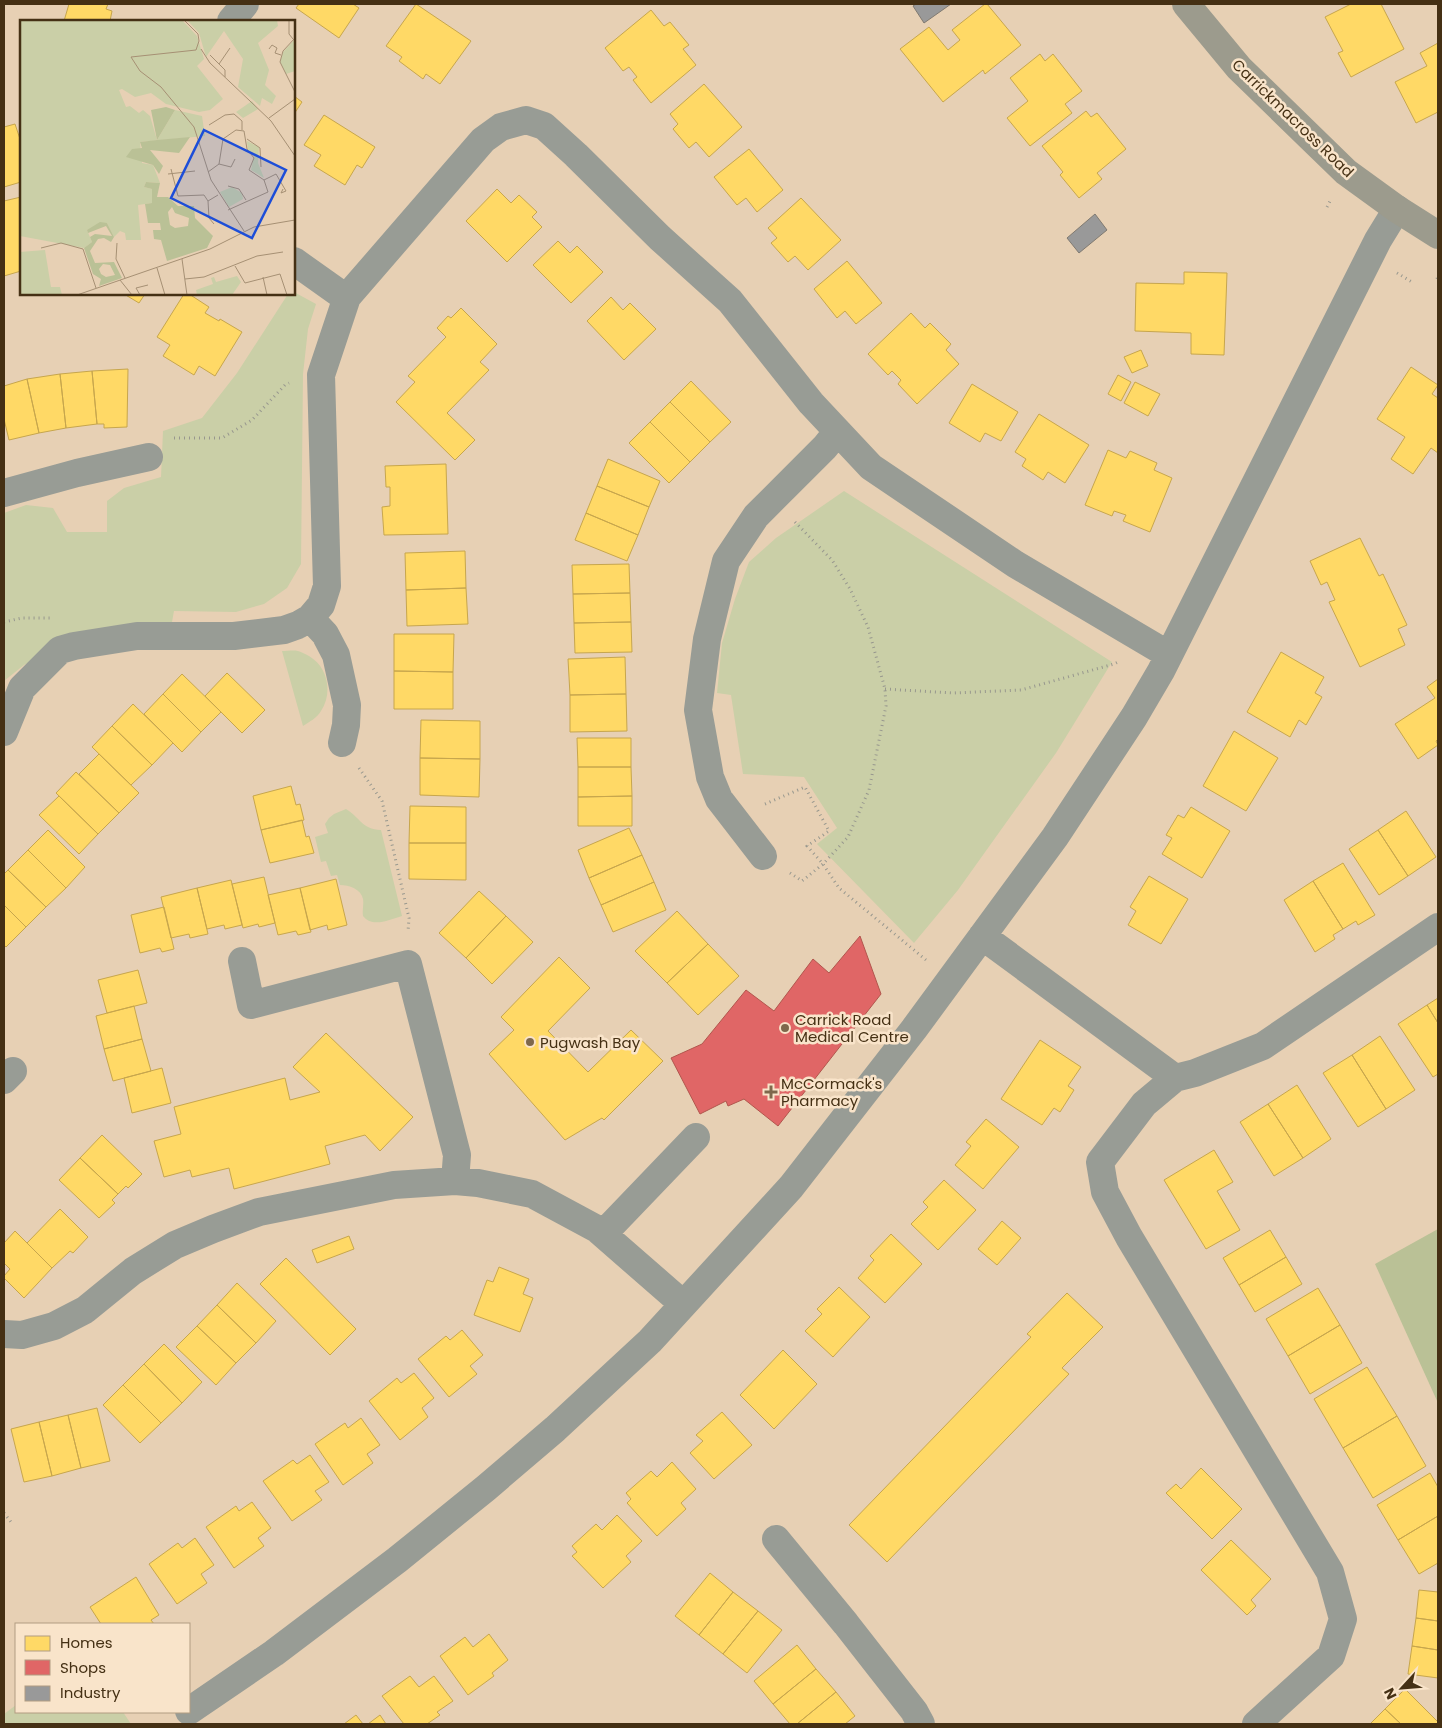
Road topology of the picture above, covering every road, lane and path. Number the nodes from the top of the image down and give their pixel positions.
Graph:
1 (245, 4) edge
2 (1186, 4) edge
3 (232, 20) edge
4 (1397, 209) junction
5 (1438, 235) edge
6 (295, 262) edge
7 (347, 297) junction
8 (322, 375) junction
9 (837, 432) junction
10 (149, 456) joint
11 (4, 493) edge
12 (774, 500) junction
13 (310, 618) junction
14 (1144, 640) junction
15 (1169, 655) junction
16 (886, 689) junction
17 (4, 732) edge
18 (342, 743) joint
19 (758, 803) dead end
20 (764, 856) joint
21 (823, 864) junction
22 (1438, 927) edge
23 (982, 936) junction
24 (242, 961) dead end
25 (408, 964) junction
26 (949, 980) junction
27 (1175, 1078) junction
28 (696, 1136) dead end
29 (455, 1181) junction
30 (603, 1234) junction
31 (683, 1304) junction
32 (4, 1334) edge
33 (4, 1513) edge
34 (11, 1522) dead end
35 (776, 1539) dead end
36 (190, 1710) edge
37 (185, 1713) edge
38 (171, 1724) edge
39 (921, 1724) edge
40 (1256, 1724) edge

1 - 3 street
2 - 4 main road, Carrickmacross Road
4 - 5 main road, Carrickmacross Road
4 - 15 street
6 - 7 street
7 - 8 street
7 - 9 street
8 - 10 path
8 - 13 street
9 - 12 street
9 - 14 street
10 - 11 street
12 - 16 path
12 - 20 street
13 - 17 street
13 - 18 street
14 - 15 street
14 - 16 path
15 - 23 street
16 - 21 path
18 - 25 path
19 - 21 path
20 - 21 path
21 - 26 path
22 - 27 street
23 - 26 street
23 - 27 street
24 - 25 street
25 - 29 street
26 - 31 street
27 - 40 street
28 - 30 street
29 - 30 street
29 - 32 street
30 - 31 street
31 - 36 street
33 - 34 path
35 - 39 street
37 - 38 street

